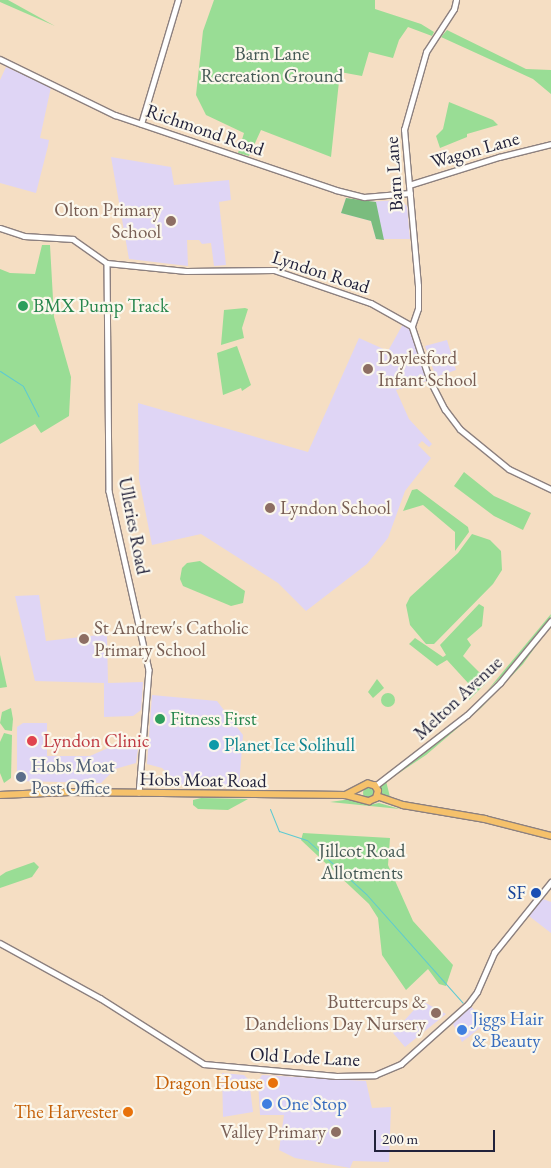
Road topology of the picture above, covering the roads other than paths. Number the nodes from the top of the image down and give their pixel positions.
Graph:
1 (178, 0) edge
2 (456, 0) edge
3 (0, 59) edge
4 (141, 124) junction
5 (551, 144) edge
6 (409, 185) junction
7 (410, 193) junction
8 (0, 228) edge
9 (107, 263) junction
10 (412, 326) junction
11 (551, 489) edge
12 (551, 621) edge
13 (375, 786) junction
14 (361, 789) junction
15 (139, 793) junction
16 (0, 795) edge
17 (346, 796) junction
18 (377, 796) junction
19 (363, 798) junction
20 (551, 836) edge
21 (551, 882) edge
22 (0, 943) edge

1 - 4 street
2 - 6 street, Barn Lane
3 - 4 street, Richmond Road
4 - 7 street, Richmond Road
5 - 6 street, Wagon Lane
6 - 7 street, Barn Lane
7 - 10 street, Barn Lane
8 - 9 street, Lyndon Road
9 - 10 street, Lyndon Road
9 - 15 street, Ulleries Road
10 - 11 street
12 - 13 street, Melton Avenue
13 - 14 main road
13 - 18 main road
14 - 17 main road, Hobs Moat Road
14 - 19 main road
15 - 16 main road, Hobs Moat Road
15 - 17 main road, Hobs Moat Road
17 - 19 main road, Hobs Moat Road
18 - 19 main road
18 - 20 main road
21 - 22 street, Old Lode Lane

